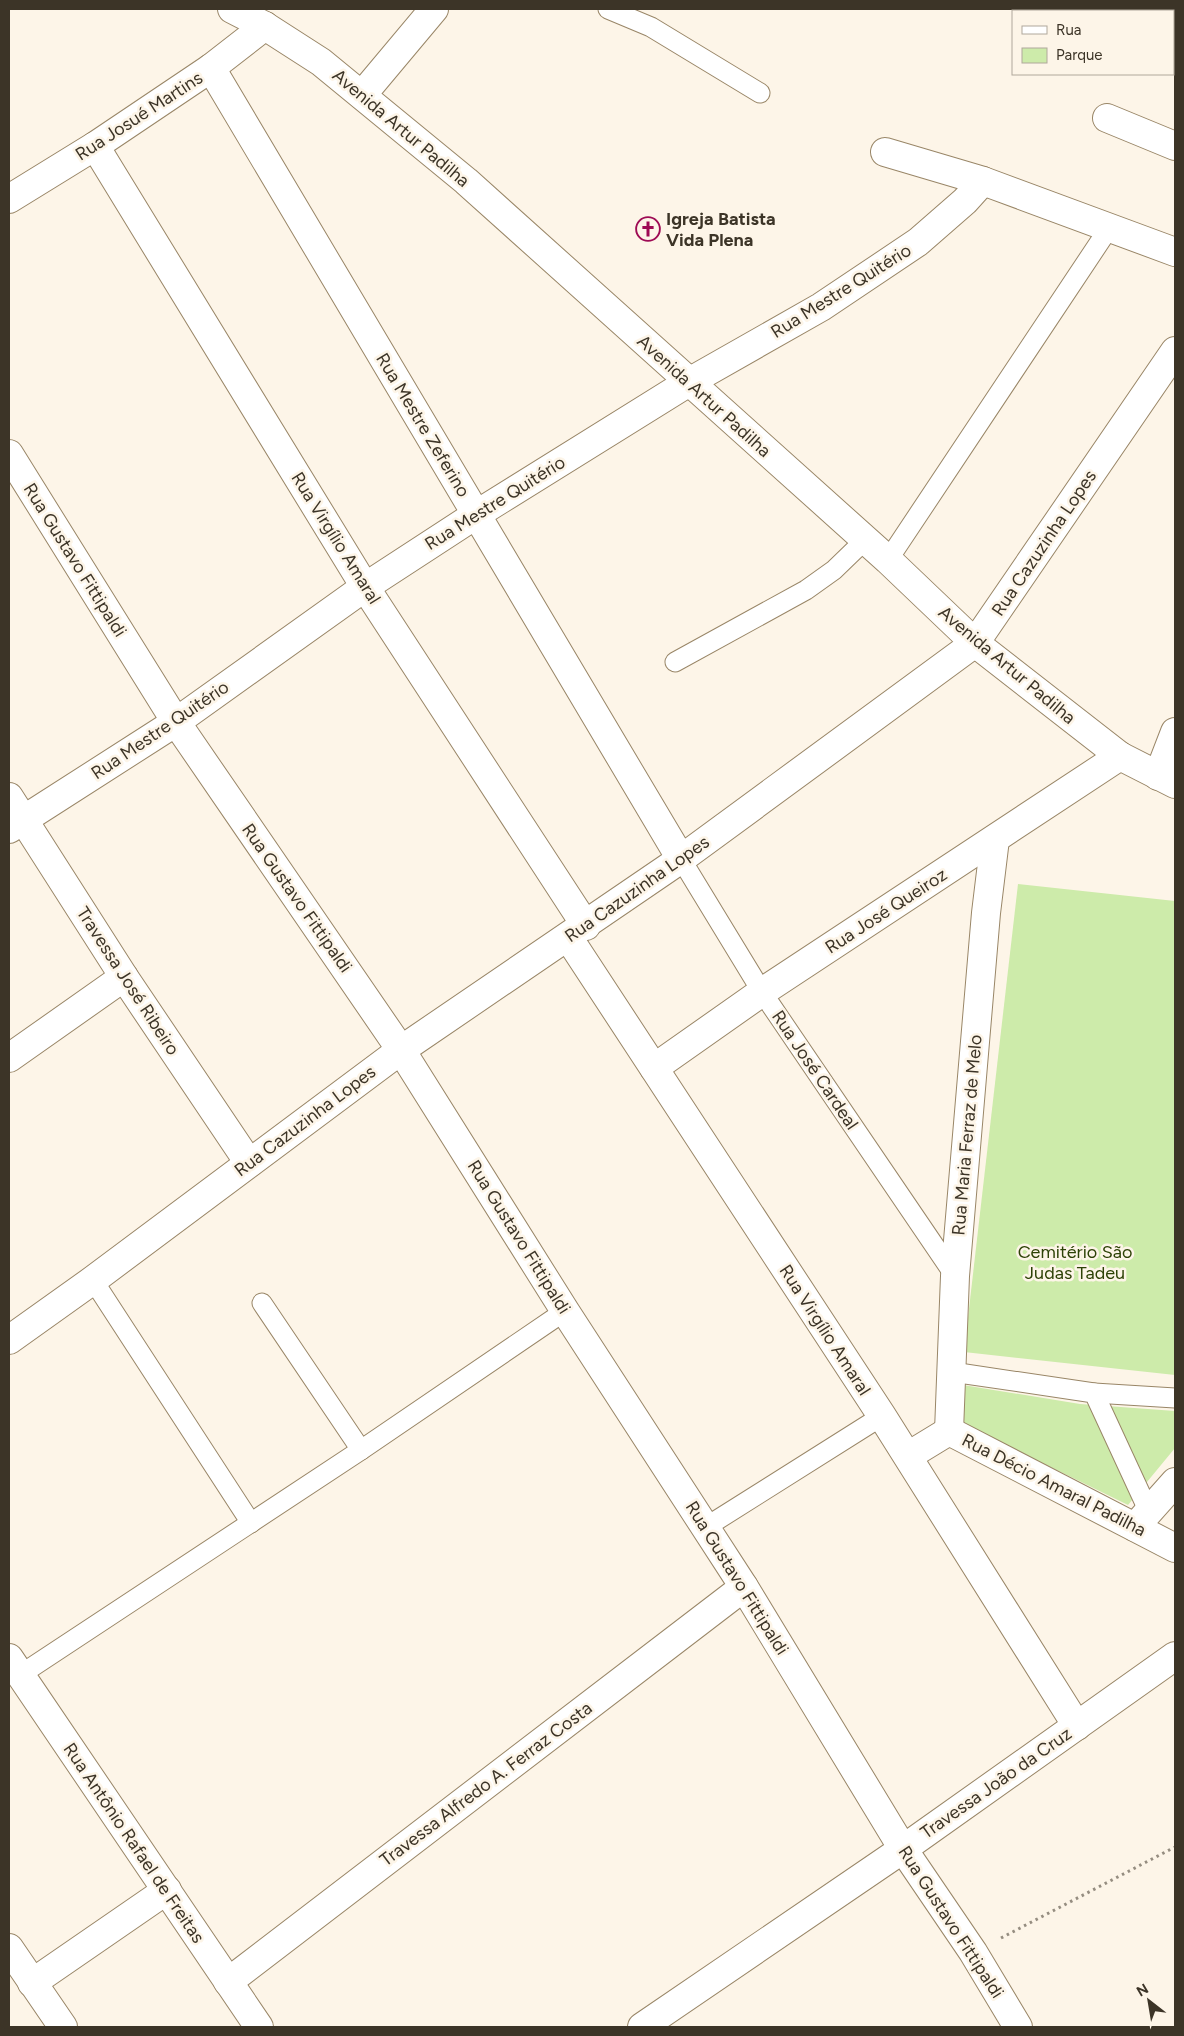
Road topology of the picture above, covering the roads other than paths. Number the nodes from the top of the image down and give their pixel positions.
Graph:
1 (232, 9) edge
2 (434, 9) edge
3 (608, 9) edge
4 (265, 26) junction
5 (211, 68) junction
6 (760, 93) dead end
7 (362, 95) junction
8 (1107, 118) dead end
9 (95, 146) junction
10 (1175, 146) edge
11 (885, 152) dead end
12 (983, 182) junction
13 (9, 199) edge
14 (1109, 228) junction
15 (1175, 252) edge
16 (1175, 351) edge
17 (689, 382) junction
18 (9, 454) edge
19 (477, 514) junction
20 (865, 540) junction
21 (888, 560) junction
22 (365, 587) junction
23 (975, 643) junction
24 (675, 662) dead end
25 (176, 722) junction
26 (1175, 732) edge
27 (1120, 756) junction
28 (1167, 780) edge
29 (9, 798) edge
30 (16, 824) edge
31 (995, 839) junction
32 (681, 859) junction
33 (577, 932) junction
34 (124, 977) junction
35 (762, 992) junction
36 (401, 1050) junction
37 (9, 1058) edge
38 (654, 1068) junction
39 (249, 1163) junction
40 (955, 1276) junction
41 (93, 1280) junction
42 (262, 1303) dead end
43 (565, 1312) junction
44 (9, 1340) edge
45 (952, 1372) junction
46 (1094, 1393) junction
47 (1175, 1398) edge
48 (882, 1416) junction
49 (949, 1431) junction
50 (361, 1450) junction
51 (908, 1456) junction
52 (1175, 1482) edge
53 (1142, 1520) junction
54 (251, 1523) junction
55 (706, 1527) junction
56 (1175, 1548) edge
57 (744, 1586) junction
58 (1175, 1656) edge
59 (14, 1667) edge
60 (1076, 1726) junction
61 (903, 1848) junction
62 (167, 1890) junction
63 (9, 1948) edge
64 (228, 1982) junction
65 (32, 1983) junction
66 (63, 2027) edge
67 (259, 2027) edge
68 (642, 2027) edge
69 (1018, 2027) edge

1 - 4 street, Avenida Artur Padilha
2 - 7 street
3 - 6 lane
4 - 5 street, Rua Josué Martins
4 - 7 street, Avenida Artur Padilha
5 - 9 street, Rua Josué Martins
5 - 19 street, Rua Mestre Zeferino
7 - 17 street, Avenida Artur Padilha
8 - 10 street
9 - 13 street, Rua Josué Martins
9 - 22 street, Rua Virgílio Amaral
11 - 12 street
12 - 14 street
12 - 17 street, Rua Mestre Quitério
14 - 15 street
14 - 21 lane
16 - 23 street, Rua Cazuzinha Lopes
17 - 19 street, Rua Mestre Quitério
17 - 20 street, Avenida Artur Padilha
18 - 25 street, Rua Gustavo Fittipaldi
19 - 22 street, Rua Mestre Quitério
19 - 32 street, Rua Mestre Zeferino
20 - 21 street, Avenida Artur Padilha
20 - 24 lane
21 - 23 street, Avenida Artur Padilha
22 - 25 street, Rua Mestre Quitério
22 - 33 street, Rua Virgílio Amaral
23 - 27 street, Avenida Artur Padilha
23 - 32 street, Rua Cazuzinha Lopes
25 - 30 street, Rua Mestre Quitério
25 - 36 street, Rua Gustavo Fittipaldi
26 - 28 street
27 - 28 street, Avenida Artur Padilha
27 - 31 street, Rua José Queiroz
29 - 30 street, Travessa José Ribeiro
30 - 34 street, Travessa José Ribeiro
31 - 35 street, Rua José Queiroz
31 - 40 street, Rua Maria Ferraz de Melo
32 - 33 street, Rua Cazuzinha Lopes
32 - 35 lane, Rua José Cardeal
33 - 36 street, Rua Cazuzinha Lopes
33 - 38 street, Rua Virgílio Amaral
34 - 37 street
34 - 39 street, Travessa José Ribeiro
35 - 38 street, Rua José Queiroz
35 - 40 lane, Rua José Cardeal
36 - 39 street, Rua Cazuzinha Lopes
36 - 43 street, Rua Gustavo Fittipaldi
38 - 48 street, Rua Virgílio Amaral
39 - 41 street, Rua Cazuzinha Lopes
40 - 45 street, Rua Maria Ferraz de Melo
41 - 44 street, Rua Cazuzinha Lopes
41 - 54 lane
42 - 50 lane
43 - 50 lane
43 - 55 street, Rua Gustavo Fittipaldi
45 - 46 lane
45 - 49 street, Rua Maria Ferraz de Melo
46 - 47 lane
46 - 53 lane
48 - 51 street, Rua Virgílio Amaral
48 - 55 lane
49 - 51 street, Rua Décio Amaral Padilha
49 - 53 street, Rua Décio Amaral Padilha
50 - 54 lane
51 - 60 street, Rua Virgílio Amaral
52 - 53 street
53 - 56 street, Rua Décio Amaral Padilha
54 - 59 lane
55 - 57 street, Rua Gustavo Fittipaldi
57 - 61 street, Rua Gustavo Fittipaldi
57 - 64 street, Travessa Alfredo A. Ferraz Costa
58 - 60 street, Travessa João da Cruz
59 - 62 street, Rua Antônio Rafael de Freitas
60 - 61 street, Travessa João da Cruz
61 - 68 street, Travessa João da Cruz
61 - 69 street, Rua Gustavo Fittipaldi
62 - 64 street, Rua Antônio Rafael de Freitas
62 - 65 street
63 - 65 street
64 - 67 street, Rua Antônio Rafael de Freitas
65 - 66 street

